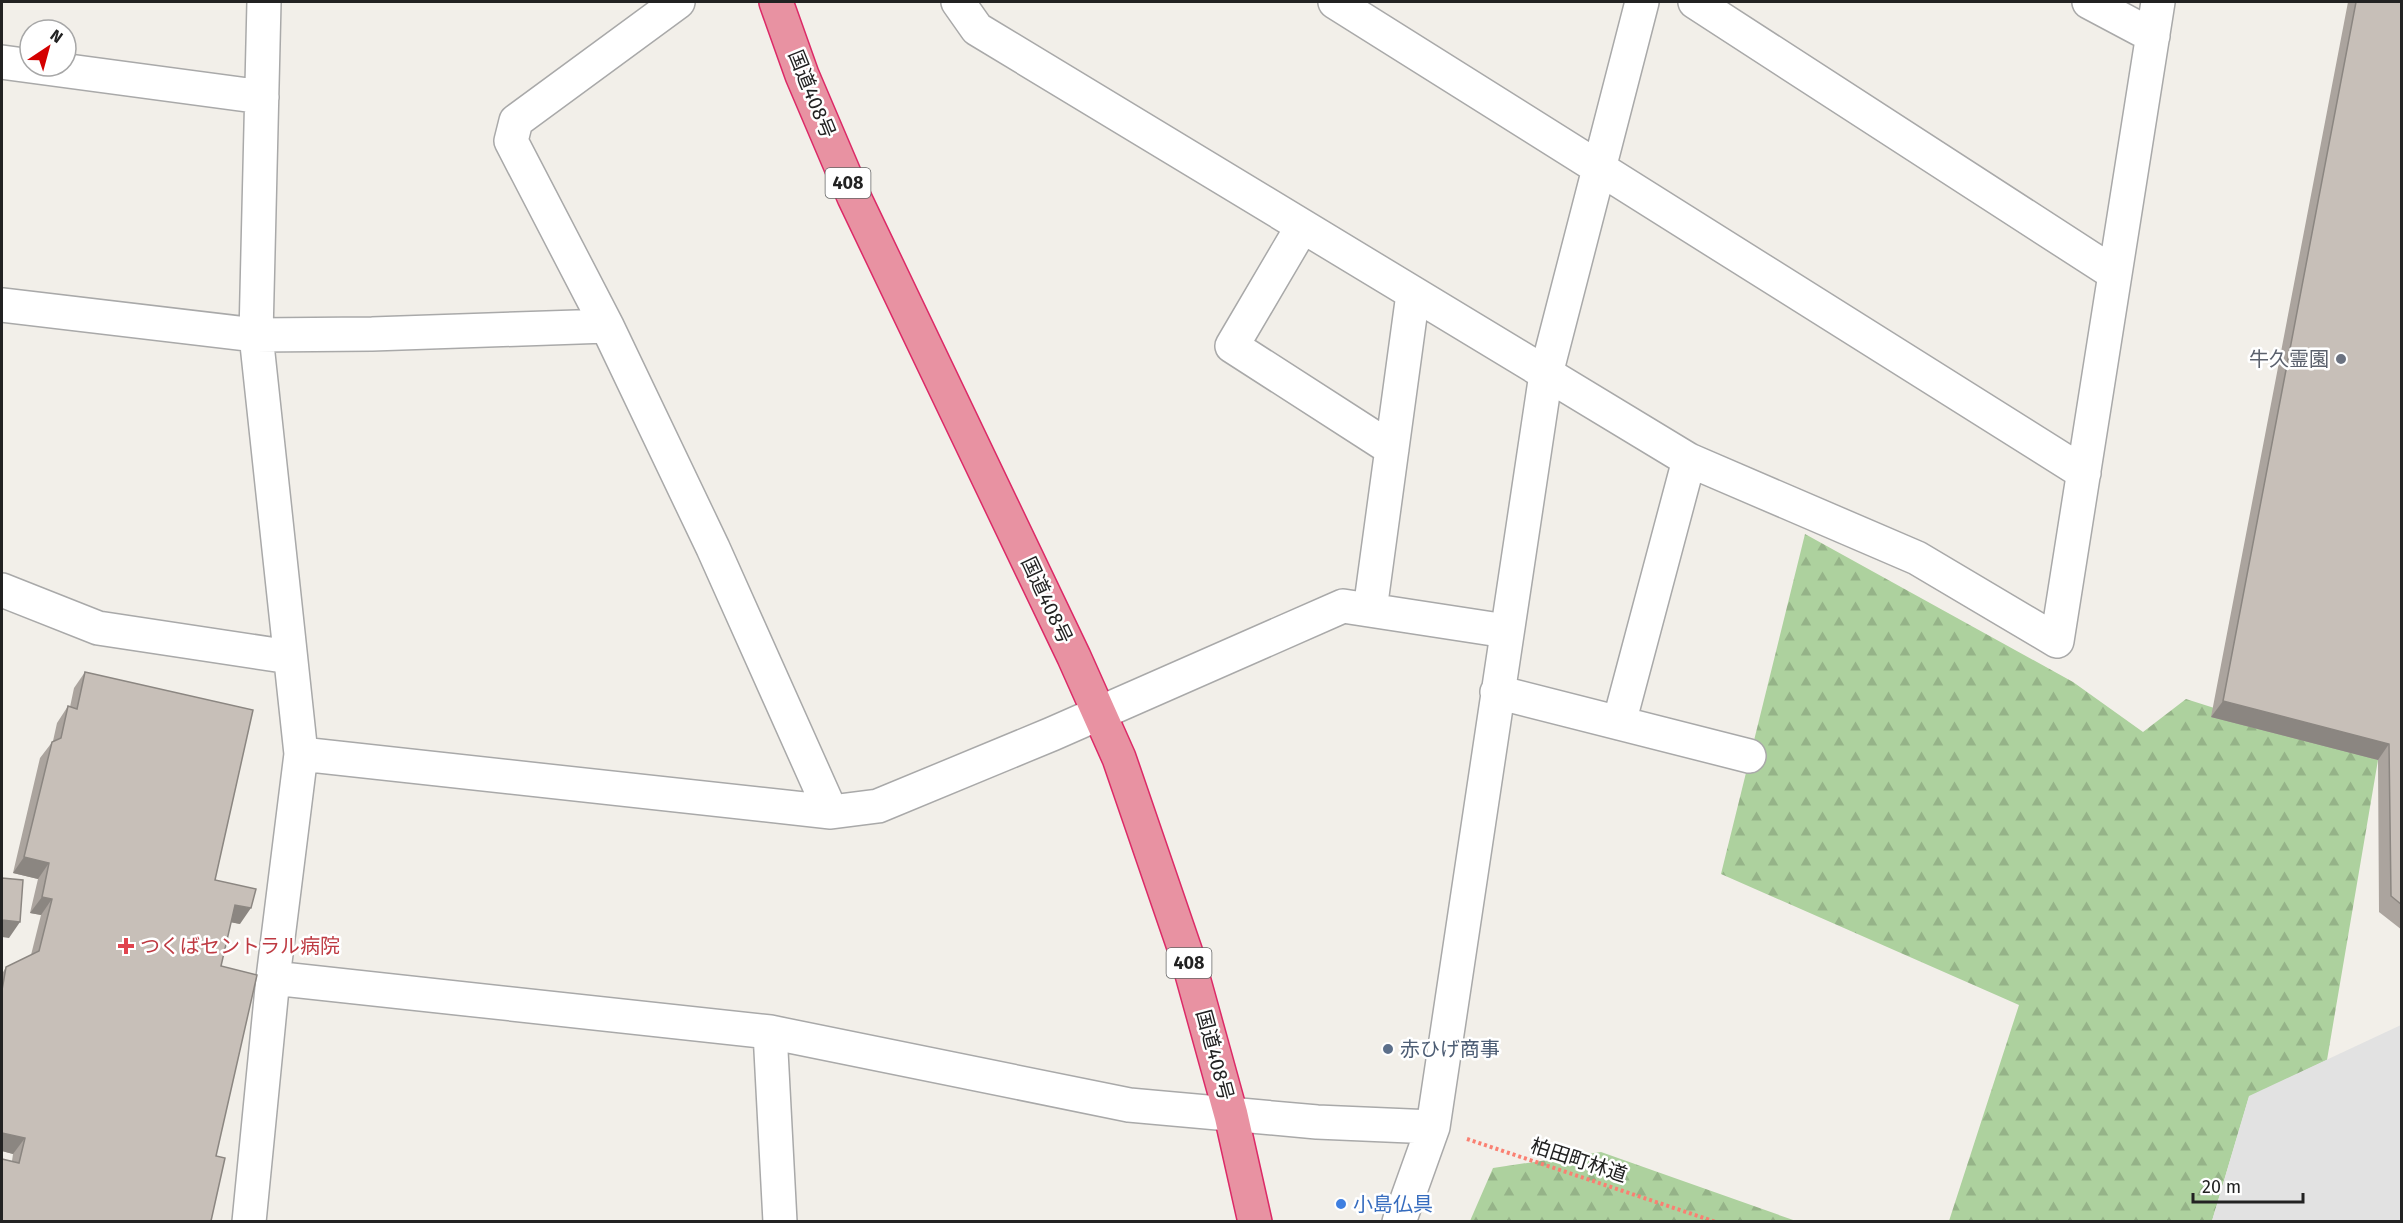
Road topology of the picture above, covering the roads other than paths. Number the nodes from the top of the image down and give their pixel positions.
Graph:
1 (264, 2) edge
2 (678, 2) edge
3 (776, 2) edge
4 (958, 2) edge
5 (1335, 2) edge
6 (1642, 2) edge
7 (1695, 2) edge
8 (2089, 2) edge
9 (2158, 2) edge
10 (2153, 36) junction
11 (2, 62) edge
12 (262, 97) junction
13 (1599, 169) junction
14 (1302, 227) junction
15 (2115, 274) junction
16 (1413, 294) junction
17 (2, 305) edge
18 (607, 326) junction
19 (256, 335) junction
20 (1546, 374) junction
21 (1392, 449) junction
22 (1689, 460) junction
23 (2084, 473) junction
24 (2, 590) edge
25 (1370, 610) junction
26 (1506, 631) junction
27 (290, 657) junction
28 (1497, 692) junction
29 (1099, 712) junction
30 (1618, 723) junction
31 (301, 754) junction
32 (1749, 756) dead end
33 (831, 812) junction
34 (273, 978) junction
35 (770, 1032) junction
36 (1232, 1115) junction
37 (1433, 1127) junction
38 (249, 1221) edge
39 (780, 1221) edge
40 (1255, 1221) edge
41 (1399, 1221) edge

1 - 12 street
2 - 18 street
3 - 29 highway, 国道408号 / 408
4 - 14 street
5 - 13 street
6 - 13 street
7 - 15 street
8 - 10 street
9 - 10 street
10 - 15 street
11 - 12 street
12 - 19 street
13 - 20 street
13 - 23 street
14 - 16 street
14 - 21 street
15 - 23 street
16 - 20 street
16 - 21 street
17 - 19 street
18 - 19 street
18 - 33 street
19 - 27 street
20 - 22 street
20 - 26 street
21 - 25 street
22 - 23 street
22 - 30 street
24 - 27 street
25 - 26 street
25 - 29 street
26 - 28 street
27 - 31 street
28 - 30 street
28 - 37 street
29 - 33 street
29 - 36 highway, 国道408号 / 408
30 - 32 street
31 - 33 street
31 - 34 street
34 - 35 street
34 - 38 street
35 - 36 street
35 - 39 street
36 - 37 street
36 - 40 highway, 国道408号 / 408
37 - 41 street

